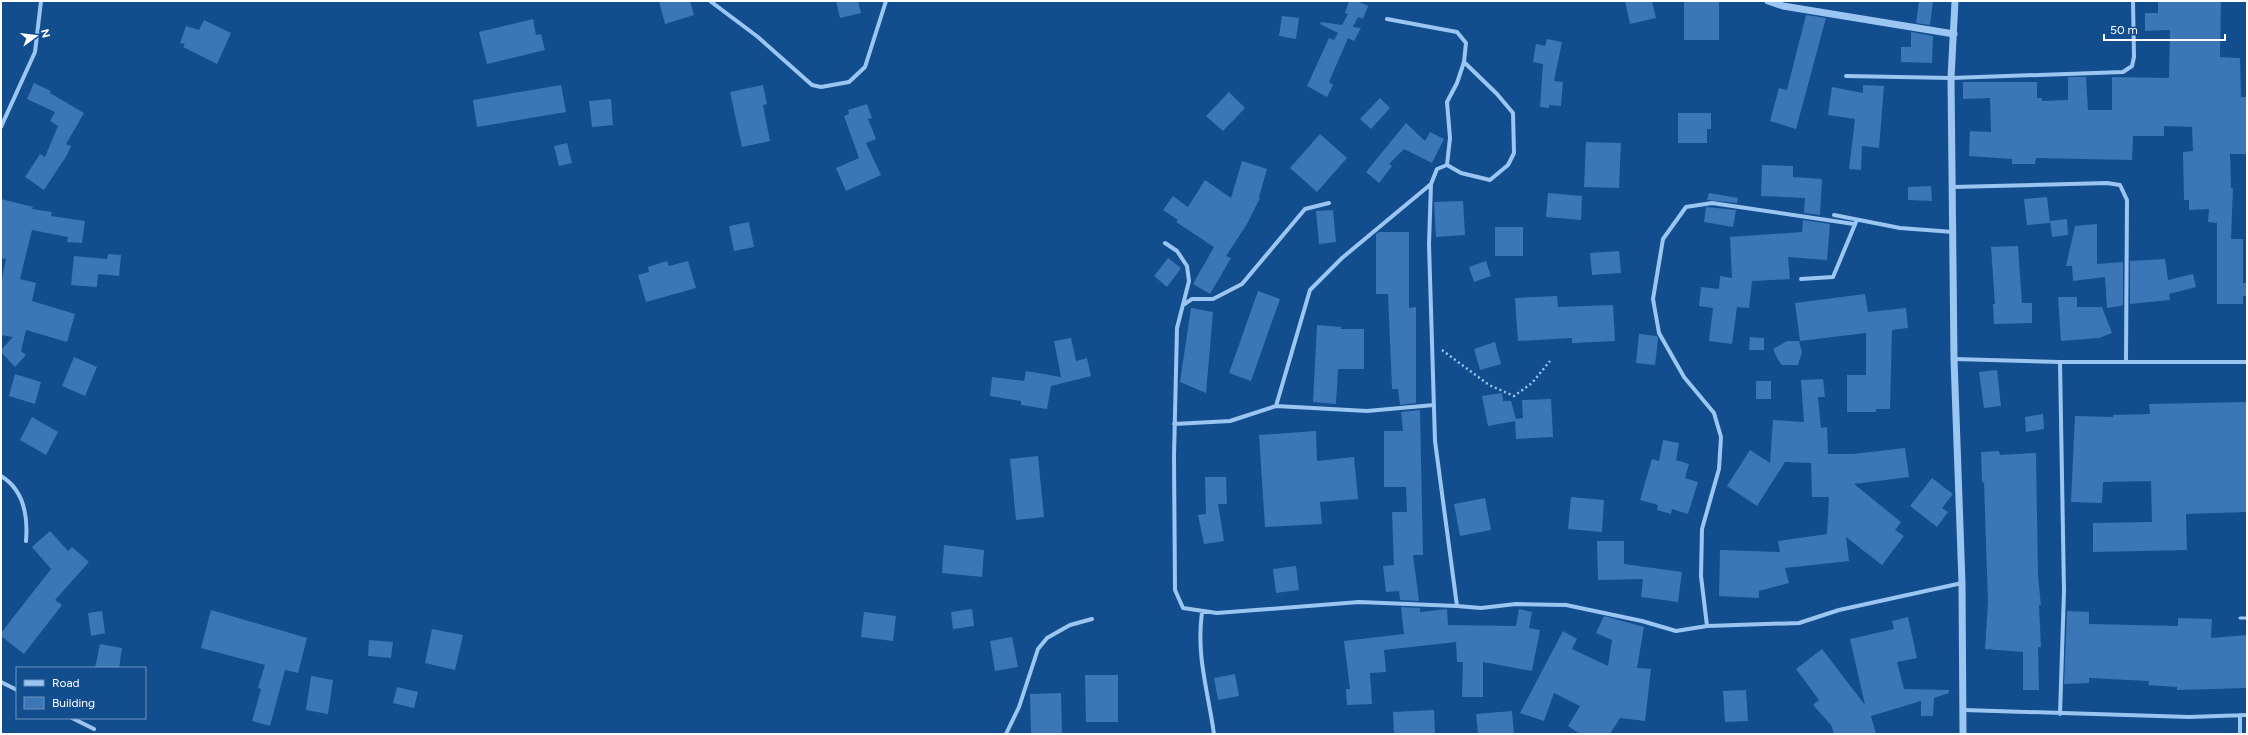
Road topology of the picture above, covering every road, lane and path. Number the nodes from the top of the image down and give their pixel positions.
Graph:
1 (41, 1) edge
2 (710, 1) edge
3 (886, 1) edge
4 (1768, 1) edge
5 (1955, 1) edge
6 (2133, 1) edge
7 (1387, 19) dead end
8 (1954, 34) junction
9 (1464, 62) junction
10 (1846, 76) dead end
11 (1951, 78) junction
12 (1, 127) edge
13 (1447, 165) junction
14 (1431, 184) junction
15 (1953, 187) junction
16 (1329, 203) dead end
17 (1834, 215) dead end
18 (1855, 222) junction
19 (1953, 232) junction
20 (1165, 243) dead end
21 (1801, 279) dead end
22 (1182, 305) junction
23 (1431, 344) junction
24 (1954, 359) junction
25 (1550, 361) dead end
26 (2126, 361) junction
27 (2060, 362) junction
28 (2247, 362) edge
29 (1434, 405) junction
30 (1276, 406) junction
31 (1174, 424) junction
32 (1, 476) edge
33 (26, 541) dead end
34 (1962, 583) junction
35 (1457, 606) junction
36 (1202, 612) junction
37 (2240, 618) dead end
38 (2247, 618) edge
39 (1092, 619) dead end
40 (1707, 626) junction
41 (1, 682) edge
42 (16, 690) edge
43 (1964, 710) junction
44 (2060, 714) junction
45 (2240, 715) junction
46 (2247, 715) edge
47 (74, 719) edge
48 (94, 729) dead end
49 (1006, 734) edge
50 (1214, 734) edge
51 (1963, 734) edge
52 (2240, 734) edge

1 - 12 street
2 - 3 street
4 - 8 street
5 - 8 street
6 - 11 street
7 - 9 street
8 - 11 street
9 - 13 street
9 - 13 street
10 - 11 street
11 - 15 street
13 - 14 street
14 - 23 street
14 - 30 street
15 - 19 street
15 - 26 street
16 - 22 street
17 - 18 street
18 - 19 street
18 - 21 street
18 - 40 street
19 - 24 street
20 - 22 street
22 - 31 street
23 - 25 path
23 - 29 street
24 - 27 street
24 - 34 street
26 - 27 street
26 - 28 street
27 - 44 street
29 - 30 street
29 - 35 street
30 - 31 street
31 - 36 street
32 - 33 street
34 - 40 street
34 - 43 street
35 - 36 street
35 - 40 street
36 - 50 street
37 - 38 lane
39 - 49 street
41 - 42 street
43 - 44 street
43 - 51 street
44 - 45 street
45 - 46 street
45 - 52 street
47 - 48 street

